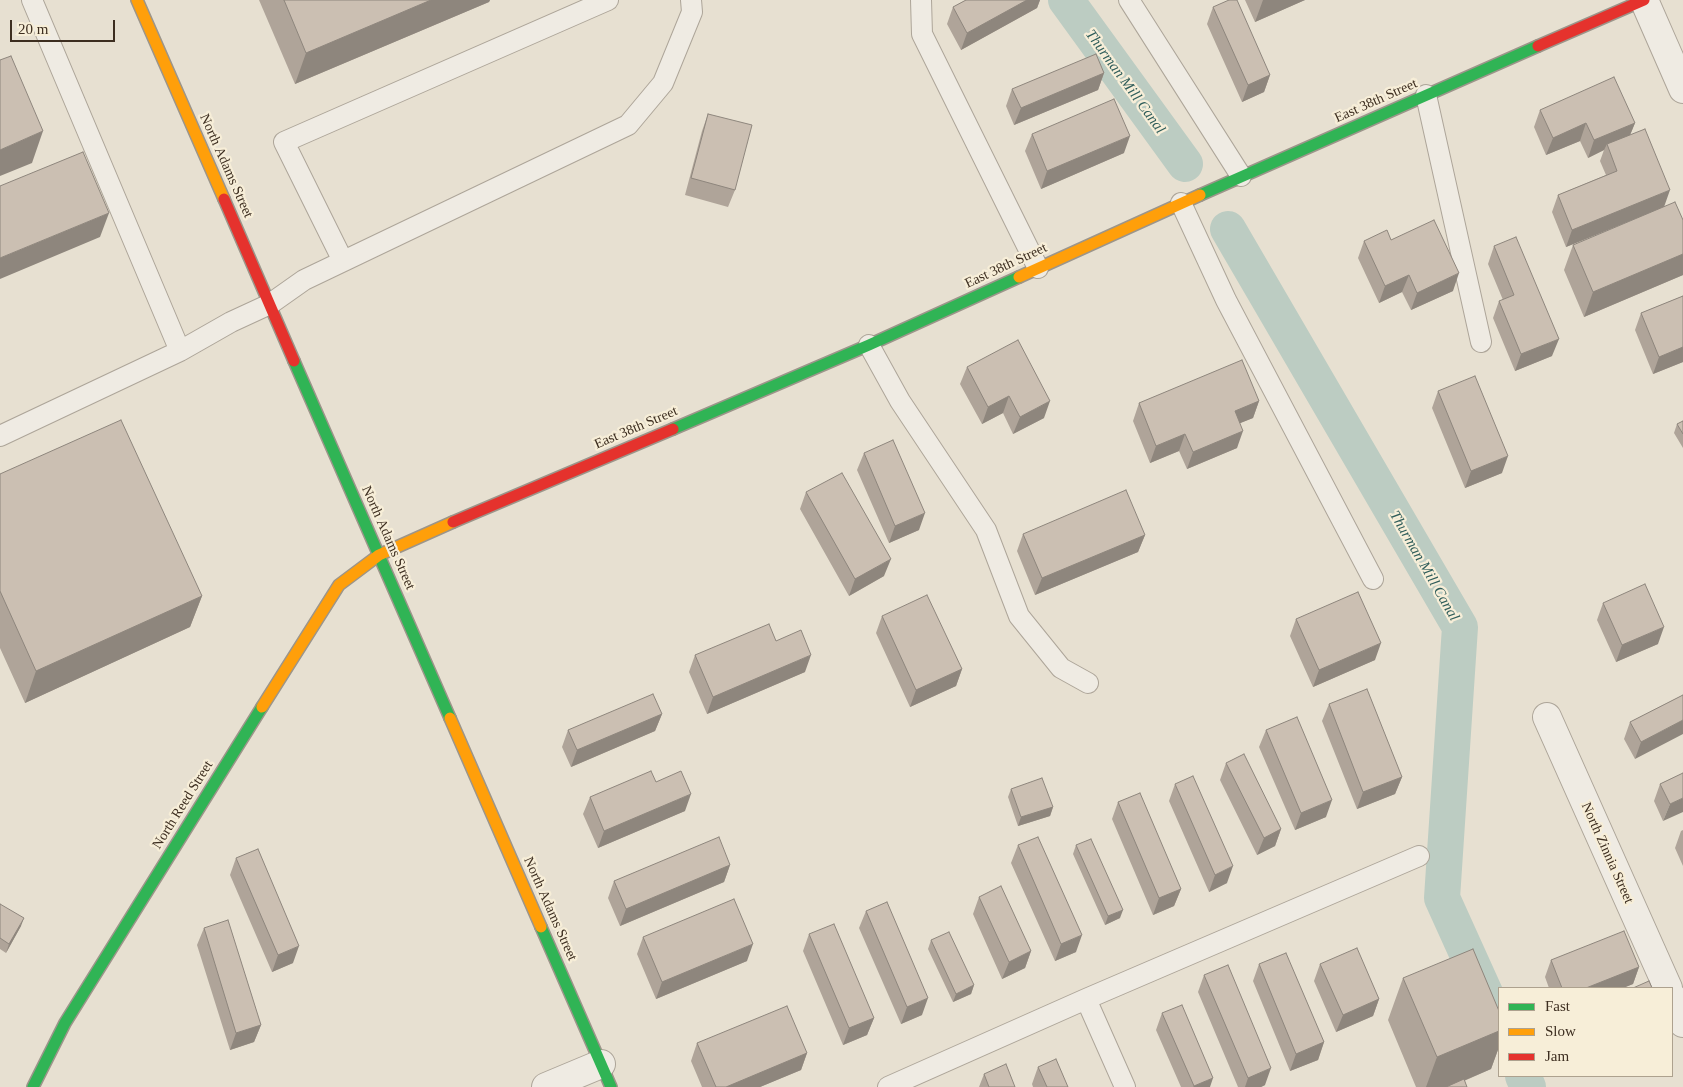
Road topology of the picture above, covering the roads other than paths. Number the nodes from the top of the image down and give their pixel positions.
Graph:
1 (32, 0) edge
2 (137, 0) edge
3 (608, 0) edge
4 (691, 0) edge
5 (921, 0) edge
6 (1130, 0) edge
7 (1644, 0) edge
8 (1683, 89) edge
9 (1426, 95) junction
10 (1241, 176) junction
11 (1180, 203) junction
12 (343, 261) junction
13 (1038, 268) junction
14 (270, 304) junction
15 (1481, 342) dead end
16 (869, 345) junction
17 (180, 351) junction
18 (0, 436) edge
19 (379, 556) junction
20 (1374, 579) dead end
21 (1088, 683) dead end
22 (1547, 717) dead end
23 (1419, 856) dead end
24 (1668, 987) edge
25 (1086, 999) junction
26 (1673, 999) edge
27 (1683, 1023) edge
28 (606, 1076) edge
29 (32, 1087) edge
30 (546, 1087) edge
31 (888, 1087) edge
32 (1125, 1087) edge

1 - 17 lane
2 - 14 street, North Adams Street
3 - 12 lane
4 - 12 lane
5 - 13 lane
6 - 10 lane
7 - 8 street
7 - 9 street, East 38th Street
9 - 10 street, East 38th Street
9 - 15 lane
10 - 11 street, East 38th Street
11 - 13 street, East 38th Street
11 - 20 lane
12 - 14 lane
13 - 16 street, East 38th Street
14 - 17 lane
14 - 19 street, North Adams Street
16 - 19 street, East 38th Street
16 - 21 lane
17 - 18 lane
19 - 28 street, North Adams Street
19 - 29 street, North Reed Street
22 - 24 street, North Zinnia Street
23 - 25 lane
25 - 31 lane
25 - 32 lane
26 - 27 street
28 - 30 street

